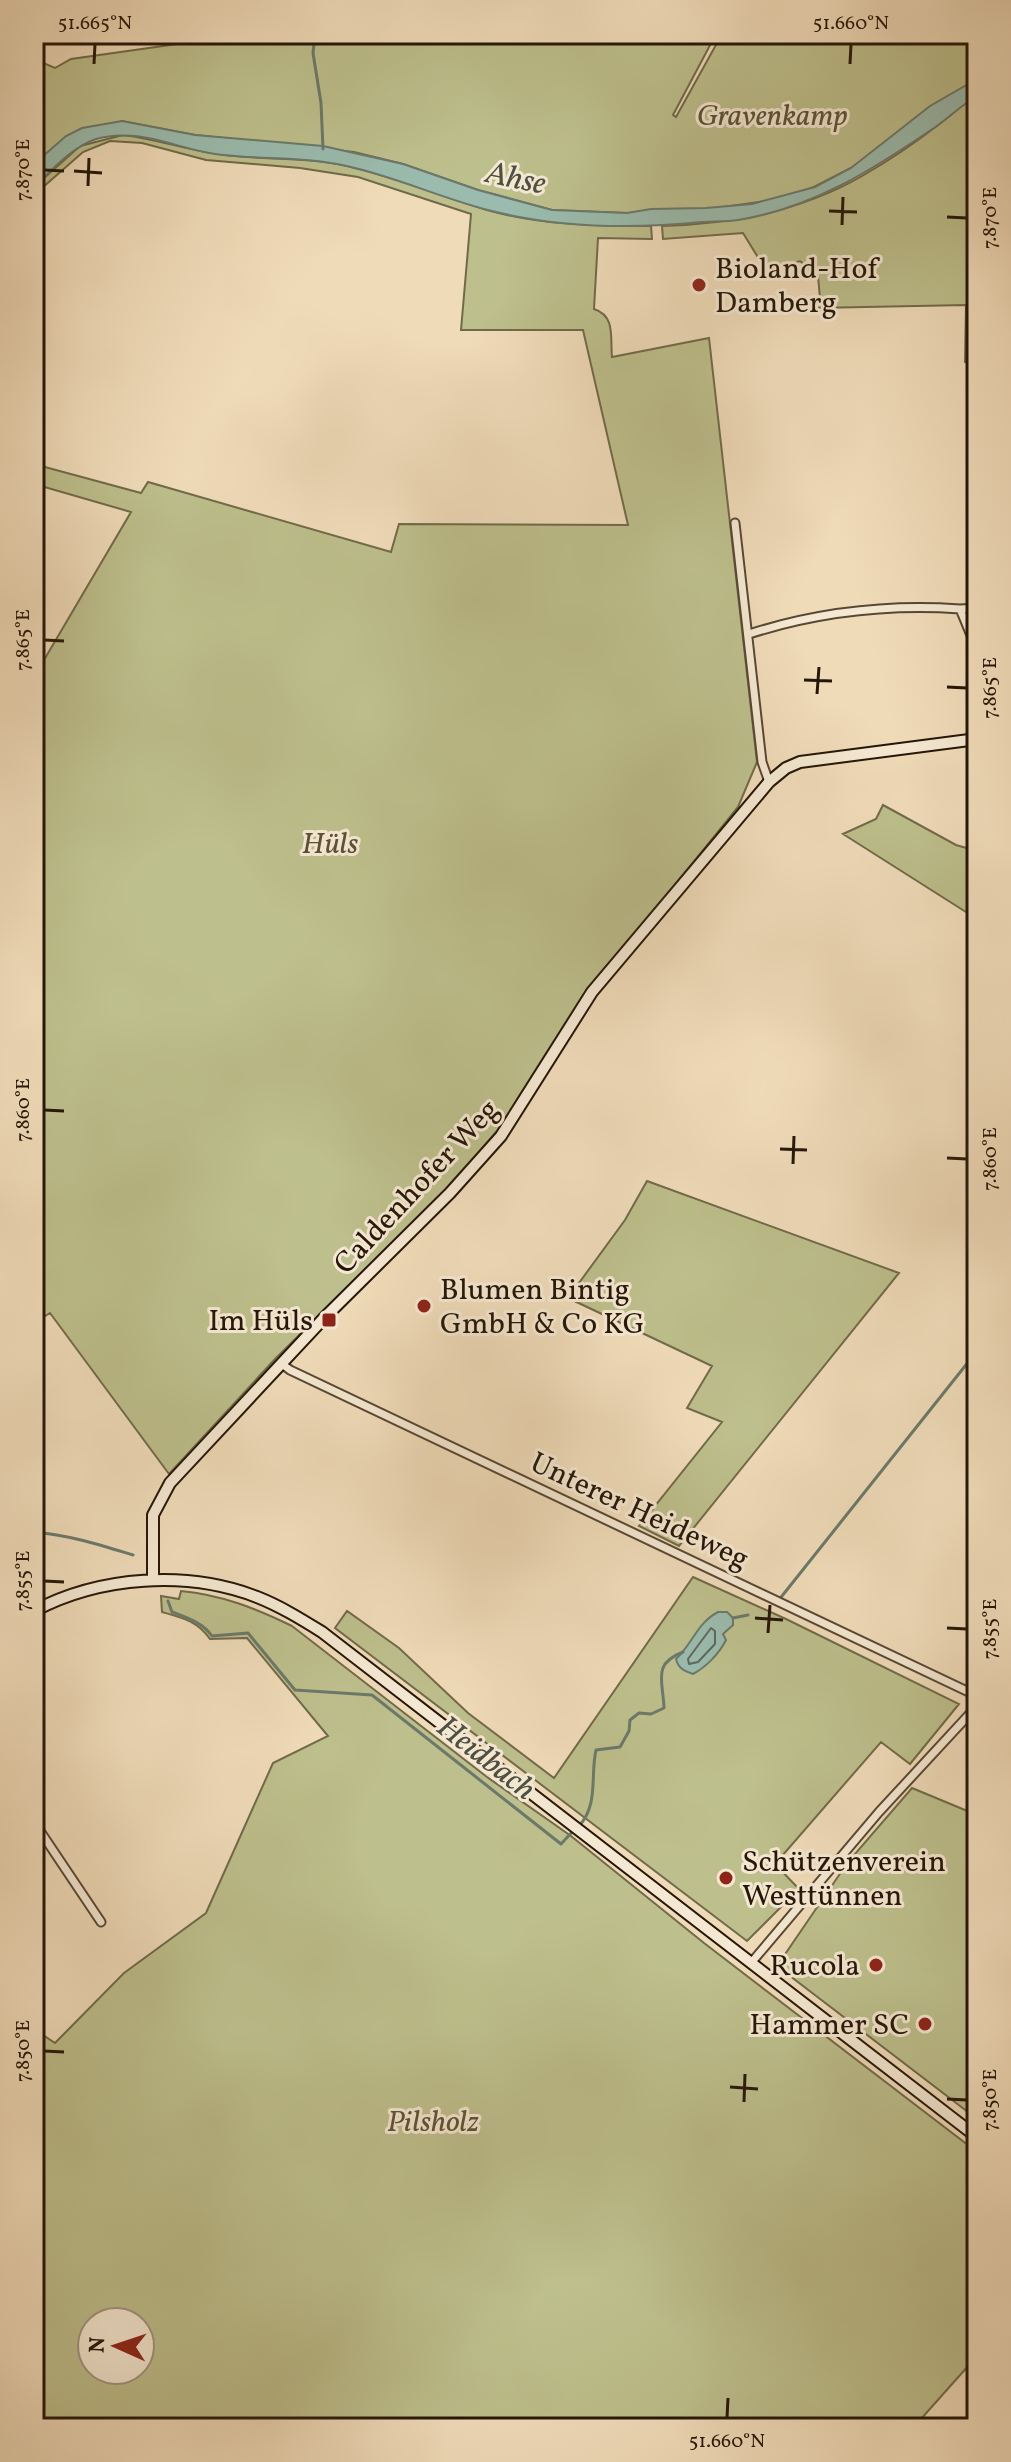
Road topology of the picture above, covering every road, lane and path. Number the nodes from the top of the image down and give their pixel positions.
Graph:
1 (735, 523) dead end
2 (977, 608) edge
3 (960, 609) junction
4 (749, 634) junction
5 (977, 650) edge
6 (977, 739) edge
7 (769, 782) junction
8 (282, 1364) junction
9 (153, 1580) junction
10 (34, 1611) edge
11 (977, 1699) edge
12 (977, 1706) edge
13 (34, 1822) edge
14 (101, 1922) dead end
15 (751, 1963) junction
16 (977, 2137) edge

1 - 4 street
2 - 3 street
3 - 4 street
3 - 5 street
4 - 7 street
6 - 7 main road, Caldenhofer Weg
7 - 8 main road, Caldenhofer Weg
8 - 9 main road, Caldenhofer Weg
8 - 11 street, Unterer Heideweg
9 - 10 main road
9 - 15 main road
12 - 15 street
13 - 14 street
15 - 16 main road

